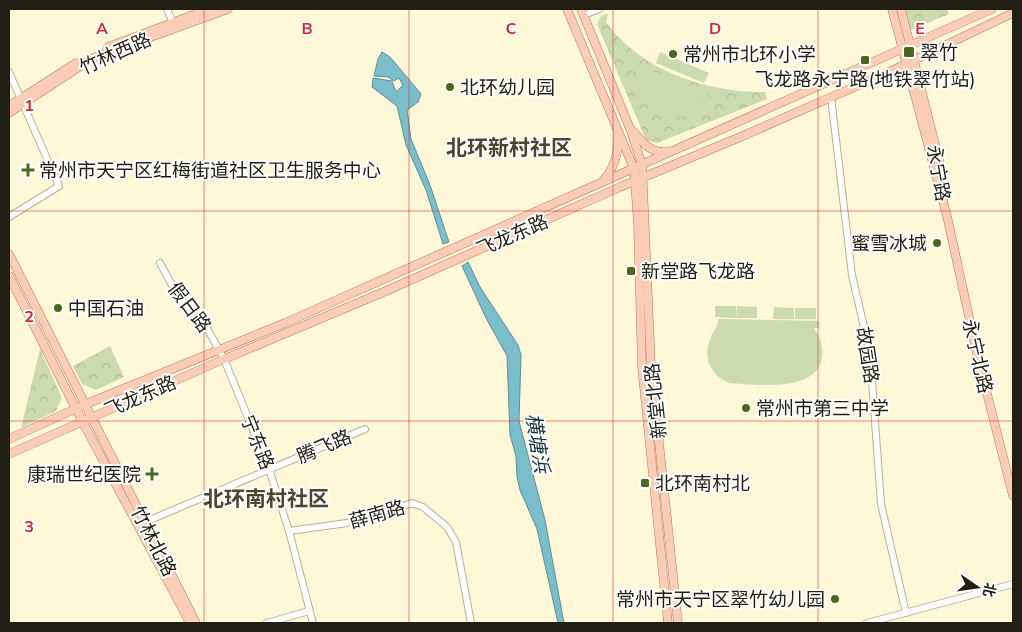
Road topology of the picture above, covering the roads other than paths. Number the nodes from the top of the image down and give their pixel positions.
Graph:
1 (167, 9) edge
2 (209, 9) edge
3 (228, 9) edge
4 (568, 9) edge
5 (599, 9) edge
6 (892, 9) edge
7 (901, 9) edge
8 (992, 9) edge
9 (583, 12) edge
10 (1013, 13) edge
11 (173, 23) junction
12 (907, 48) junction
13 (910, 62) junction
14 (9, 72) edge
15 (831, 97) junction
16 (21, 102) junction
17 (9, 106) edge
18 (9, 113) edge
19 (629, 125) junction
20 (618, 130) junction
21 (681, 148) junction
22 (642, 165) junction
23 (634, 169) junction
24 (644, 178) junction
25 (635, 182) junction
26 (601, 183) junction
27 (947, 216) joint
28 (9, 217) edge
29 (9, 254) edge
30 (160, 263) dead end
31 (9, 276) edge
32 (220, 350) junction
33 (224, 359) junction
34 (86, 404) junction
35 (76, 409) junction
36 (92, 416) junction
37 (82, 421) junction
38 (365, 428) dead end
39 (9, 439) edge
40 (9, 454) edge
41 (269, 469) junction
42 (1013, 496) edge
43 (145, 522) junction
44 (289, 531) junction
45 (1013, 584) edge
46 (310, 611) junction
47 (906, 613) junction
48 (190, 623) edge
49 (196, 623) edge
50 (267, 623) edge
51 (312, 623) edge
52 (471, 623) edge
53 (668, 623) edge
54 (678, 623) edge
55 (867, 623) edge

1 - 11 street
2 - 11 main road, 竹林西路
3 - 16 main road, 竹林西路
4 - 20 main road, 新堂北路
5 - 9 street
6 - 12 main road, 永宁路
7 - 12 main road, 永宁路
8 - 12 main road, 飞龙东路
9 - 19 main road
10 - 13 main road, 飞龙东路
11 - 16 main road, 竹林西路
12 - 13 main road, 永宁路
12 - 21 main road, 飞龙东路
13 - 15 main road, 飞龙东路
13 - 27 main road, 永宁路
14 - 16 street
15 - 24 main road, 飞龙东路
15 - 47 street, 故园路
16 - 17 main road, 竹林西路
16 - 18 main road, 竹林西路
16 - 28 street
19 - 21 main road
19 - 22 main road, 新堂北路
20 - 23 main road, 新堂北路
20 - 26 main road
21 - 22 main road, 飞龙东路
22 - 23 main road, 飞龙东路
22 - 24 main road, 新堂北路
23 - 25 main road, 新堂北路
23 - 26 main road, 飞龙东路
24 - 25 main road, 飞龙东路
24 - 54 main road, 新堂北路
25 - 33 main road, 飞龙东路
25 - 53 main road, 新堂北路
26 - 32 main road, 飞龙东路
27 - 42 main road, 永宁北路
29 - 34 main road, 竹林北路
30 - 32 street, 假日路
31 - 35 main road, 竹林北路
32 - 33 street, 宁东路
32 - 34 main road, 飞龙东路
33 - 36 main road, 飞龙东路
33 - 41 street, 宁东路
34 - 35 main road, 飞龙东路
34 - 36 main road, 竹林北路
35 - 37 main road, 竹林北路
35 - 39 main road, 飞龙东路
36 - 37 main road, 飞龙东路
36 - 43 main road, 竹林北路
37 - 40 main road, 飞龙东路
37 - 48 main road, 竹林北路
38 - 41 street, 腾飞路
41 - 43 street, 腾飞路
41 - 44 street, 宁东路
43 - 49 main road, 竹林北路
44 - 46 street, 宁东路
44 - 52 street, 薛南路
45 - 47 street
46 - 50 street
46 - 51 street, 宁东路
47 - 55 street

